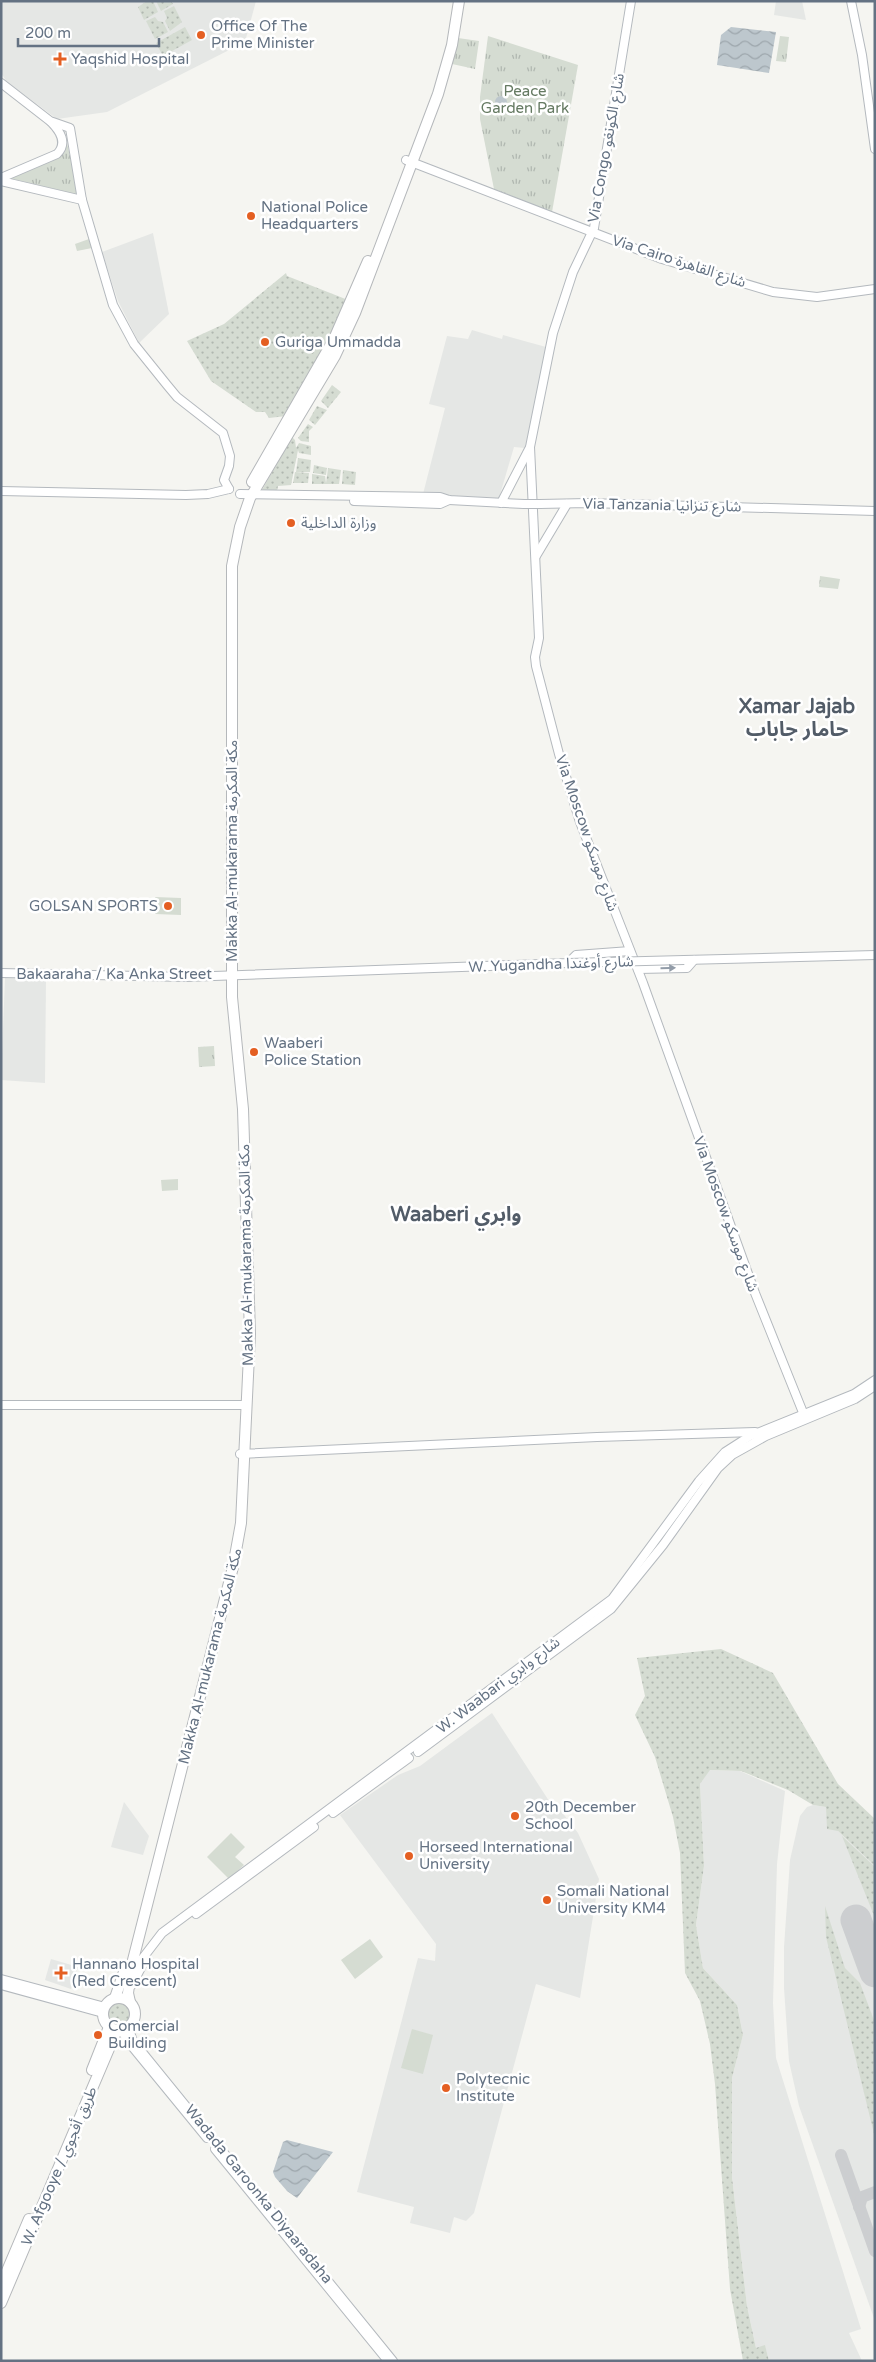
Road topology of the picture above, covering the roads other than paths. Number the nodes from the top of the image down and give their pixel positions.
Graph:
1 (453, 1) edge
2 (458, 1) edge
3 (631, 1) edge
4 (851, 1) edge
5 (1, 83) edge
6 (435, 93) junction
7 (50, 121) junction
8 (875, 149) edge
9 (409, 161) junction
10 (1, 179) edge
11 (82, 200) junction
12 (592, 231) junction
13 (875, 290) edge
14 (530, 447) junction
15 (229, 489) junction
16 (1, 491) edge
17 (247, 495) junction
18 (501, 503) junction
19 (567, 504) junction
20 (875, 510) edge
21 (536, 558) junction
22 (630, 951) junction
23 (875, 955) edge
24 (694, 960) junction
25 (568, 963) junction
26 (638, 969) junction
27 (1, 973) edge
28 (230, 974) junction
29 (875, 1380) edge
30 (875, 1386) edge
31 (1, 1405) edge
32 (244, 1405) junction
33 (804, 1415) junction
34 (764, 1435) junction
35 (242, 1453) junction
36 (130, 1975) junction
37 (1, 1979) edge
38 (1, 1985) edge
39 (115, 1997) junction
40 (129, 1998) junction
41 (104, 2010) junction
42 (119, 2028) junction
43 (272, 2214) junction
44 (1, 2285) edge
45 (1, 2303) edge
46 (388, 2361) edge
47 (393, 2361) edge

1 - 6 highway
2 - 6 highway
3 - 12 main road, Via Congo شارع الكونغو
4 - 8 main road
5 - 7 main road
6 - 9 highway, Makka Al-mukarama مكة المكرمة
7 - 10 main road
7 - 11 main road
9 - 12 main road, Via Cairo شارع القاهرة
9 - 17 highway, Makka Al-mukarama مكة المكرمة
10 - 11 main road
11 - 15 main road
12 - 13 main road, Via Cairo شارع القاهرة
12 - 14 main road, Via Moscow شارع موسكو
14 - 18 main road
14 - 21 main road, Via Moscow شارع موسكو
15 - 16 main road
15 - 17 main road, Via Tanzania شارع تنزانيا
17 - 18 main road, Via Tanzania شارع تنزانيا
17 - 28 highway, Makka Al-mukarama مكة المكرمة
18 - 19 main road, Via Tanzania شارع تنزانيا, bridge
19 - 20 main road, Via Tanzania شارع تنزانيا
19 - 21 main road
21 - 22 main road, Via Moscow شارع موسكو
22 - 25 main road
22 - 26 main road, Via Moscow شارع موسكو
23 - 24 main road, W. Yugandha شارع أوغندا
24 - 25 main road, W. Yugandha شارع أوغندا, bridge
26 -> 24 main road
25 - 28 main road, W. Yugandha شارع أوغندا
26 - 33 main road, Via Moscow شارع موسكو
27 - 28 main road, Bakaaraha / Ka Anka Street
28 - 32 highway, Makka Al-mukarama مكة المكرمة
29 - 33 main road, W. Waabari شارع وابري
30 - 34 main road
31 - 32 main road
32 - 35 highway, Makka Al-mukarama مكة المكرمة
33 - 34 main road, W. Waabari شارع وابري
34 - 35 main road
34 - 36 main road, W. Waabari شارع وابري
34 - 40 main road, W. Waabari شارع وابري
35 - 36 highway, Makka Al-mukarama مكة المكرمة
35 - 39 highway, Makka Al-mukarama مكة المكرمة
36 - 39 main road, W. Waabari شارع وابري
36 - 40 highway, Makka Al-mukarama مكة المكرمة
37 - 41 main road
38 - 41 main road
39 - 40 highway
39 - 41 highway
40 - 42 highway
41 - 42 highway
42 - 43 main road, Wadada Garoonka Diyaaradaha
42 - 44 highway
42 - 45 highway, W. Afgooye / طريق أفجوي
43 - 46 main road, Wadada Garoonka Diyaaradaha
43 - 47 main road, Wadada Garoonka Diyaaradaha

